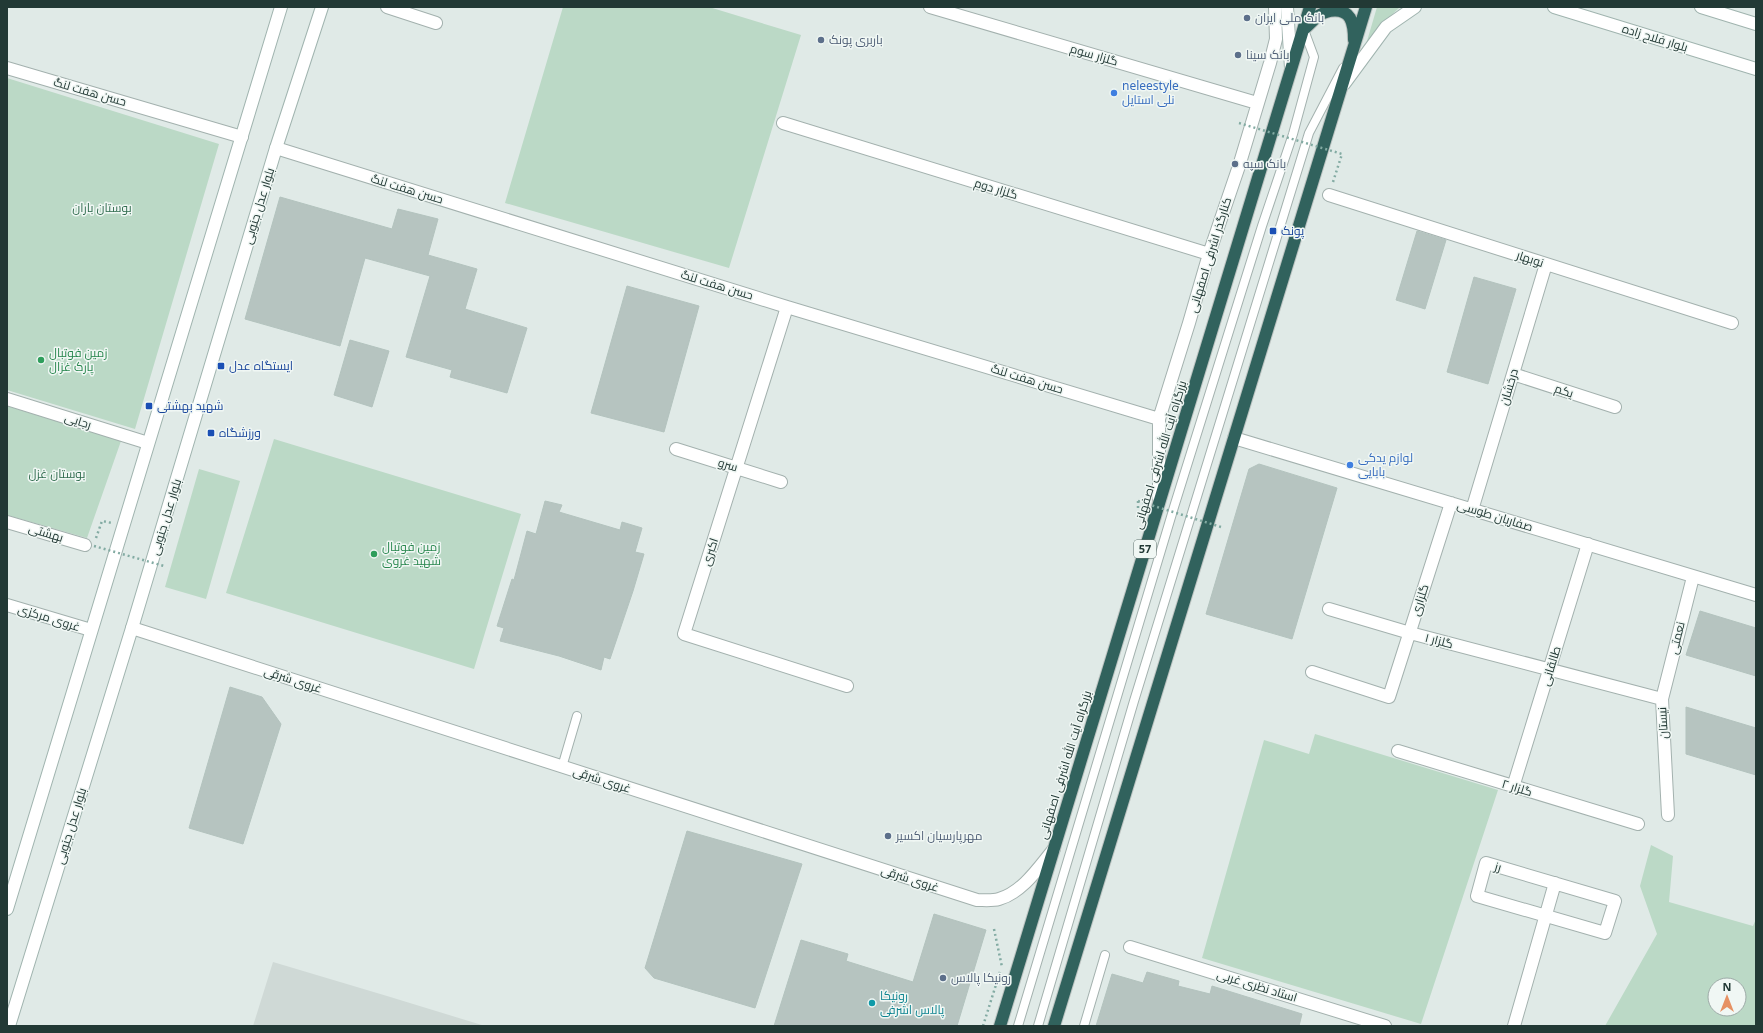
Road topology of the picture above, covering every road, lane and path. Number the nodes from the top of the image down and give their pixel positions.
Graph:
1 (281, 7) edge
2 (322, 7) edge
3 (387, 7) edge
4 (930, 7) edge
5 (1275, 7) edge
6 (1287, 7) edge
7 (1310, 7) edge
8 (1366, 7) edge
9 (1415, 7) edge
10 (1554, 7) edge
11 (1701, 7) edge
12 (436, 23) dead end
13 (1756, 24) edge
14 (1304, 30) junction
15 (1355, 45) junction
16 (7, 68) edge
17 (1756, 69) edge
18 (1292, 73) junction
19 (1343, 85) junction
20 (1257, 103) junction
21 (783, 123) dead end
22 (1239, 123) dead end
23 (242, 136) junction
24 (276, 148) junction
25 (1329, 195) joint
26 (1209, 254) junction
27 (1546, 264) junction
28 (787, 307) junction
29 (1732, 323) dead end
30 (1513, 374) junction
31 (7, 399) edge
32 (1615, 408) dead end
33 (1159, 419) junction
34 (1234, 438) junction
35 (148, 443) junction
36 (676, 448) dead end
37 (736, 468) junction
38 (781, 482) dead end
39 (1451, 503) junction
40 (1159, 505) junction
41 (1472, 510) junction
42 (1138, 518) dead end
43 (102, 521) dead end
44 (7, 522) edge
45 (1221, 527) dead end
46 (1588, 544) junction
47 (90, 545) junction
48 (164, 566) dead end
49 (1693, 577) junction
50 (1756, 595) edge
51 (7, 605) edge
52 (1329, 609) dead end
53 (132, 628) junction
54 (91, 630) junction
55 (1410, 633) junction
56 (1551, 669) junction
57 (1312, 672) dead end
58 (847, 686) dead end
59 (1662, 699) junction
60 (577, 716) dead end
61 (1398, 751) dead end
62 (562, 767) junction
63 (1513, 787) junction
64 (1668, 815) dead end
65 (1638, 824) dead end
66 (1055, 848) junction
67 (11, 883) edge
68 (1555, 883) junction
69 (7, 909) edge
70 (1546, 916) junction
71 (994, 929) dead end
72 (1130, 947) dead end
73 (1105, 955) dead end
74 (9, 1026) edge
75 (983, 1026) edge
76 (1000, 1026) edge
77 (1018, 1026) edge
78 (1038, 1026) edge
79 (1054, 1026) edge
80 (1084, 1026) edge
81 (1385, 1026) edge
82 (1514, 1026) edge

1 - 23 street
2 - 24 street, بلوار عدل جنوبی
3 - 12 street
4 - 20 street, گلزار سوم
5 - 20 street, کنارگذر اشرفی اصفهانی
6 - 18 street
7 - 14 highway, بزرگراه آیت الله اشرفی اصفهانی / 57
8 - 15 highway
9 - 19 street
10 - 17 street, بلوار فلاح زاده
11 - 13 street
14 - 15 highway
14 - 18 highway, بزرگراه آیت الله اشرفی اصفهانی / 57
14 - 77 lane
15 - 19 highway
15 - 78 lane
16 - 23 street, حسن هفت لنگ
18 - 40 highway, بزرگراه آیت الله اشرفی اصفهانی / 57
19 - 34 highway
20 - 26 street, کنارگذر اشرفی اصفهانی
21 - 26 street, گلزار دوم
22 - 25 path, bridge
23 - 35 street
24 - 28 street, حسن هفت لنگ
24 - 53 street, بلوار عدل جنوبی
25 - 27 street, نوبهار
26 - 33 street, کنارگذر اشرفی اصفهانی
27 - 29 street, نوبهار
27 - 30 street, درخشان
28 - 33 street, حسن هفت لنگ
28 - 37 street, اکبری
30 - 32 street, یکم
30 - 41 street, درخشان
31 - 35 street, رجایی
33 - 40 street, کنارگذر اشرفی اصفهانی
34 - 39 street, صفاریان طوسی
34 - 79 highway
35 - 54 street
36 - 37 street, سرو
37 - 38 street, سرو
37 - 58 street, اکبری
39 - 41 street, صفاریان طوسی
39 - 55 street, گلزاری
40 - 66 highway, بزرگراه آیت الله اشرفی اصفهانی / 57
41 - 46 street, صفاریان طوسی
42 - 45 path, bridge
43 - 47 path
44 - 47 street, بهشتی
46 - 49 street, صفاریان طوسی
46 - 56 street, طالقانی
47 - 48 path, bridge
49 - 50 street, صفاریان طوسی
49 - 59 street, نعمتی
51 - 54 street, غروی مرکزی
52 - 55 street, گلزار ۱
53 - 62 street, غروی شرقی
53 - 74 street, بلوار عدل جنوبی
54 - 67 street
55 - 56 street, گلزار ۱
55 - 57 street, گلزاری
56 - 59 street, نیستان
56 - 63 street, طالقانی
59 - 64 street, نیستان
60 - 62 lane
61 - 63 street, گلزار ۲
62 - 66 street, غروی شرقی
63 - 65 street, گلزار ۲
66 - 76 highway, بزرگراه آیت الله اشرفی اصفهانی / 57
67 - 69 street
68 - 70 street
68 - 70 street, رز
68 - 70 street, رز
70 - 82 street
71 - 75 path
72 - 81 street, استاد نظری غربی
73 - 80 lane

